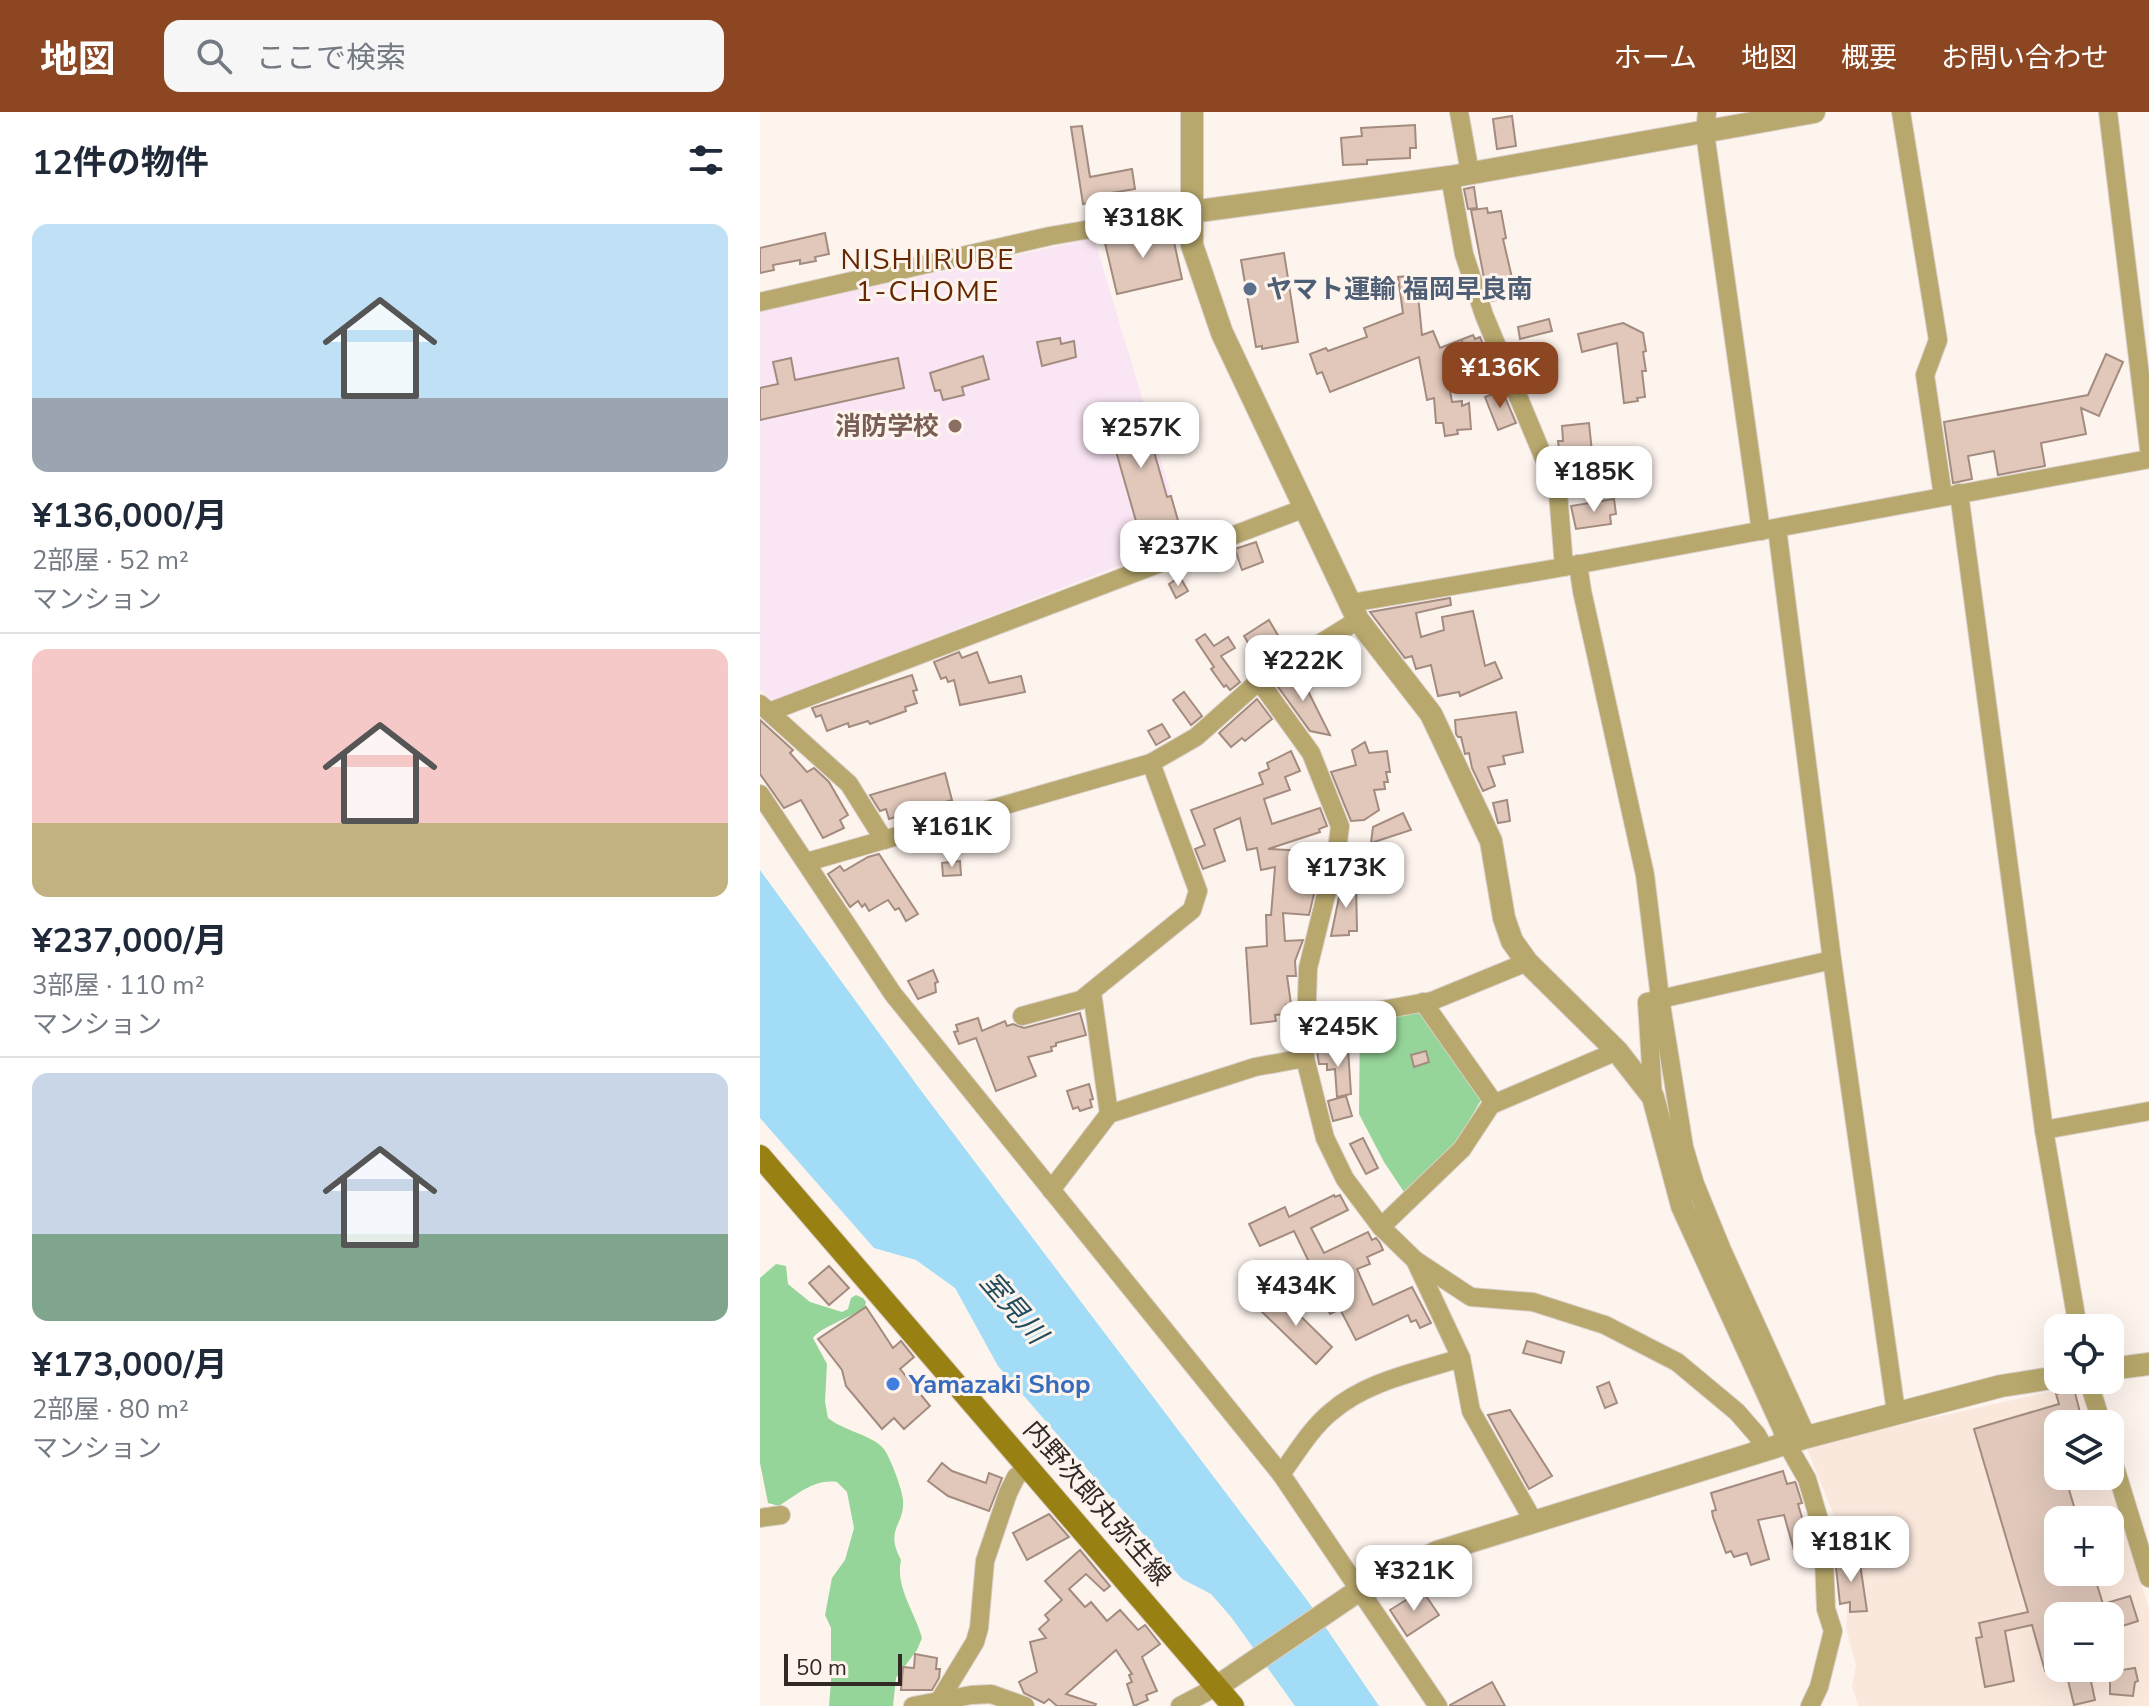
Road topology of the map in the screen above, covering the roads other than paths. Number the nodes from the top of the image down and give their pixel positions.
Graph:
1 (1192, 112) edge
2 (1459, 112) edge
3 (1814, 112) edge
4 (1901, 112) edge
5 (2108, 112) edge
6 (1706, 122) edge
7 (1460, 175) junction
8 (1191, 212) junction
9 (760, 302) edge
10 (2149, 449) edge
11 (2149, 459) edge
12 (1951, 495) junction
13 (1305, 508) junction
14 (1769, 530) junction
15 (1571, 566) junction
16 (1354, 612) junction
17 (1259, 681) junction
18 (765, 708) edge
19 (1151, 763) junction
20 (760, 794) edge
21 (884, 840) junction
22 (807, 862) junction
23 (1832, 960) junction
24 (1527, 962) junction
25 (1092, 992) junction
26 (1660, 998) junction
27 (1423, 1002) junction
28 (1306, 1015) junction
29 (1022, 1016) dead end
30 (1617, 1051) junction
31 (1305, 1058) junction
32 (1653, 1097) junction
33 (1494, 1103) junction
34 (2149, 1111) edge
35 (1109, 1114) junction
36 (2044, 1130) junction
37 (760, 1156) edge
38 (1051, 1190) junction
39 (1381, 1227) junction
40 (1415, 1260) junction
41 (2076, 1314) edge
42 (1461, 1358) junction
43 (2149, 1364) edge
44 (2124, 1367) edge
45 (2044, 1379) edge
46 (1896, 1412) junction
47 (1797, 1441) junction
48 (1765, 1450) junction
49 (1029, 1466) junction
50 (1281, 1474) junction
51 (2122, 1490) edge
52 (781, 1515) dead end
53 (760, 1518) edge
54 (1534, 1522) junction
55 (2149, 1578) edge
56 (1352, 1595) junction
57 (1227, 1679) junction
58 (937, 1703) edge
59 (913, 1706) edge
60 (1025, 1706) edge
61 (1180, 1706) edge
62 (1233, 1706) edge
63 (1438, 1706) edge
64 (1810, 1706) edge

1 - 8 street
2 - 7 street
3 - 6 street
4 - 12 street
5 - 10 street
6 - 7 street
6 - 14 street
7 - 8 street
7 - 15 street
8 - 9 street
8 - 13 street
11 - 12 street
12 - 14 street
12 - 36 street
13 - 16 street
13 - 18 street
14 - 15 street
14 - 23 street
15 - 16 street
15 - 26 street
16 - 17 street
16 - 24 street
17 - 19 street
17 - 28 street
18 - 21 street
19 - 21 street
19 - 25 street
20 - 22 street
21 - 22 street
22 - 38 street
23 - 26 street
23 - 46 street
24 - 27 street
24 - 30 street
25 - 29 street
25 - 35 street
26 - 32 street
26 - 47 street
27 - 28 street
27 - 33 street
28 - 31 street
30 - 32 street
30 - 33 street
31 - 35 street
31 - 39 street
32 - 47 street
33 - 39 street
34 - 36 street
35 - 38 street
36 - 41 street
37 - 49 main road, 内野次郎丸弥生線
38 - 50 street
39 - 40 street
40 - 42 street
40 - 48 street
42 - 50 street
42 - 54 street
43 - 44 street
45 - 46 street
46 - 47 street
47 - 48 street
47 - 64 street
48 - 54 street
49 - 57 main road, 内野次郎丸弥生線
49 - 58 street
50 - 56 street
51 - 55 street
52 - 53 street
54 - 56 street
56 - 57 street
56 - 63 street
57 - 61 street
57 - 62 main road, 内野次郎丸弥生線
58 - 59 street
58 - 60 street

